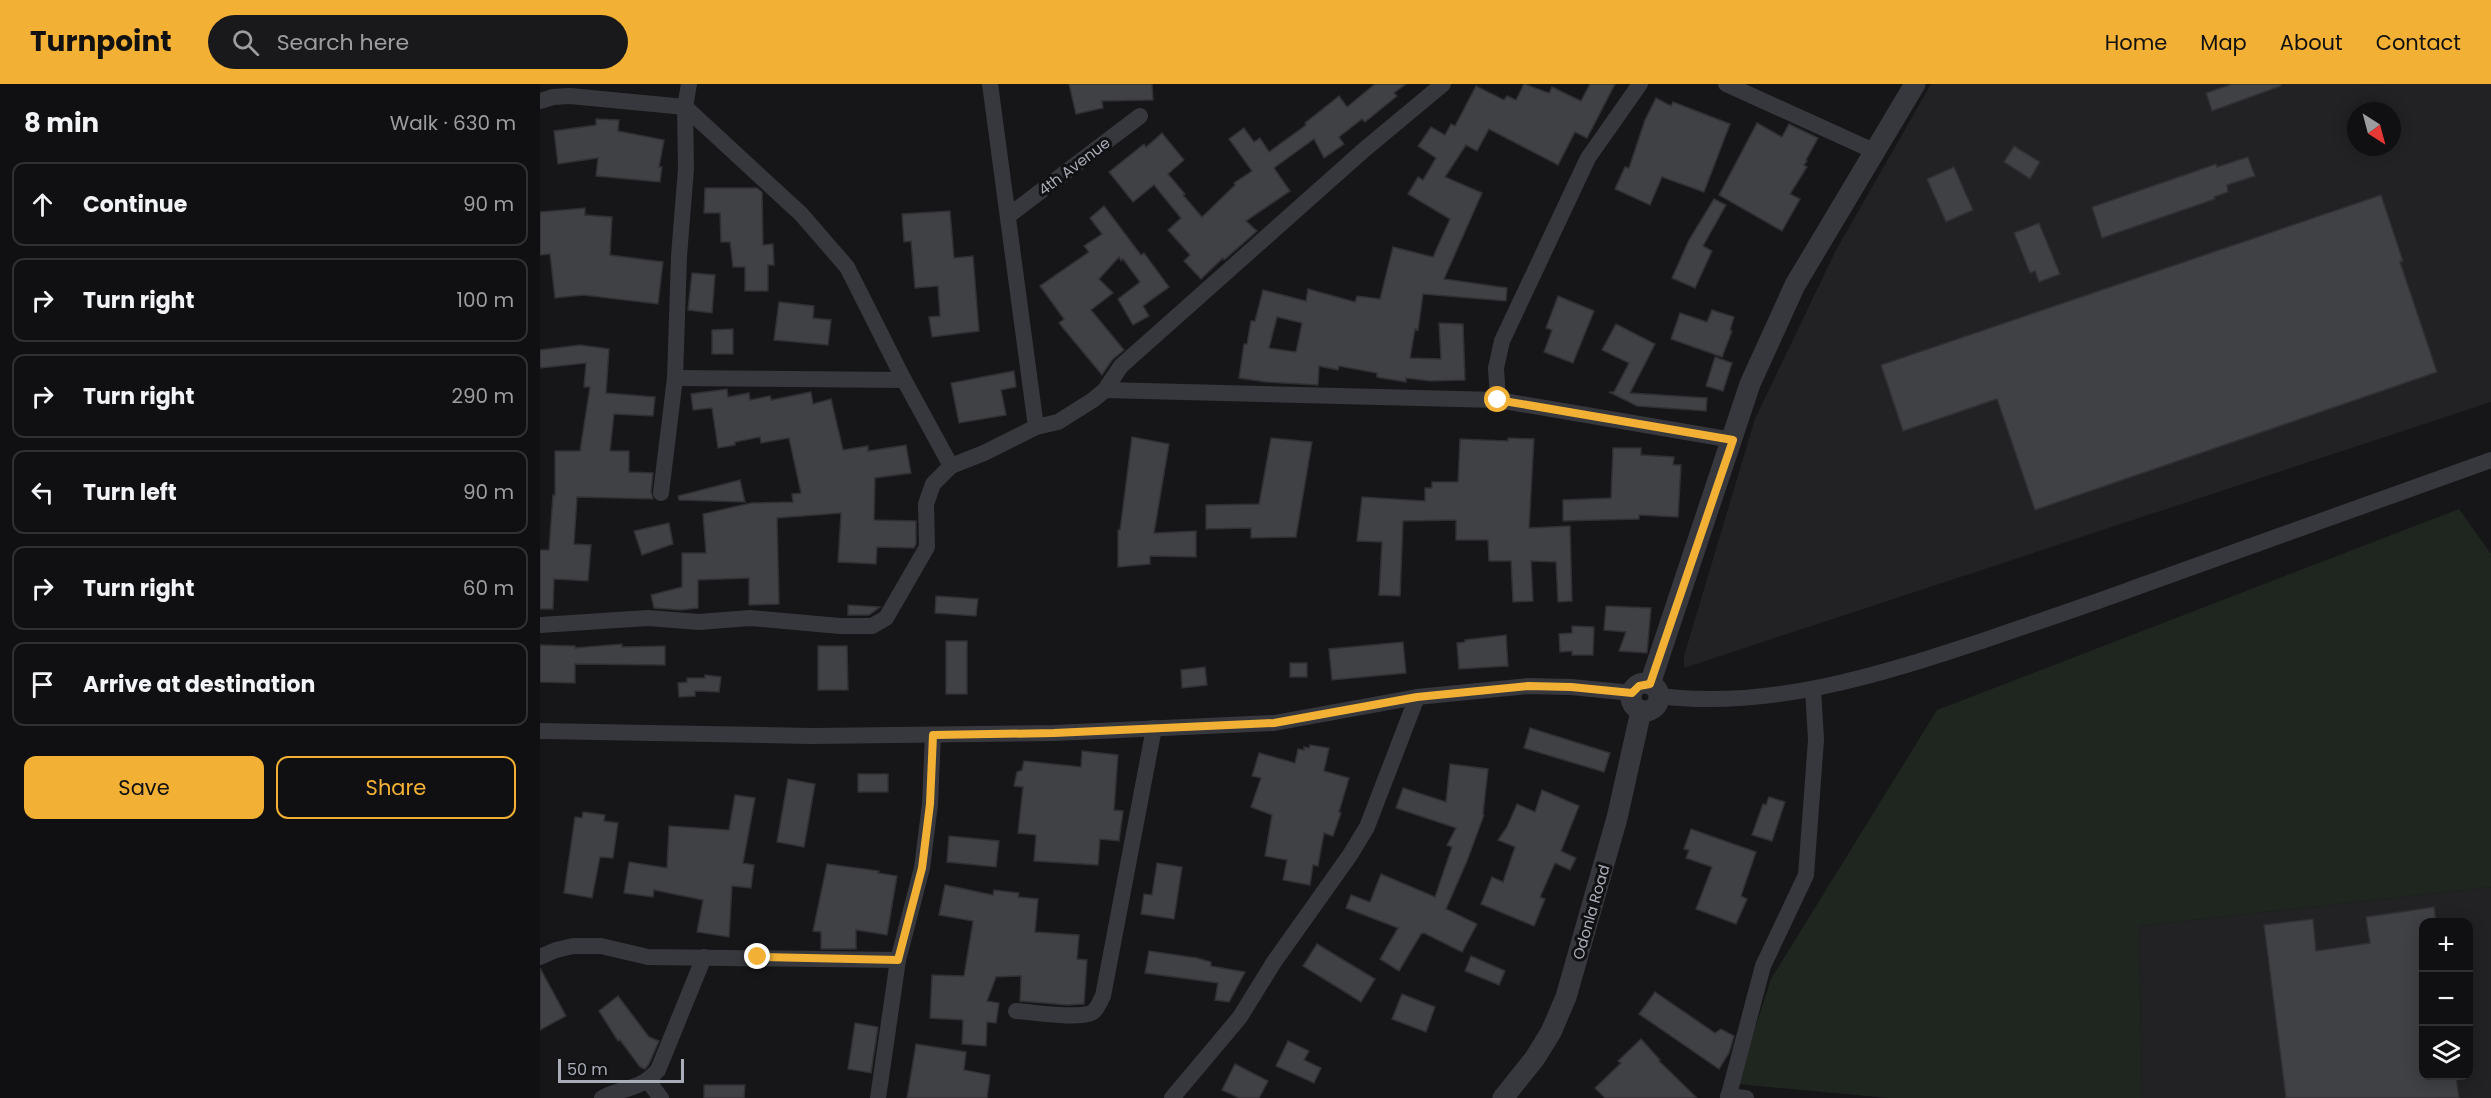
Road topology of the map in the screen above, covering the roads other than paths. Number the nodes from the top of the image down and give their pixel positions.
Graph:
1 (689, 84) edge
2 (990, 84) edge
3 (1443, 84) edge
4 (1640, 84) edge
5 (1726, 84) edge
6 (1916, 84) edge
7 (540, 101) edge
8 (685, 107) junction
9 (1140, 116) dead end
10 (1876, 153) junction
11 (1008, 216) junction
12 (675, 378) junction
13 (904, 380) junction
14 (1105, 390) junction
15 (1498, 400) junction
16 (1036, 427) junction
17 (1733, 440) junction
18 (2491, 460) edge
19 (951, 466) junction
20 (662, 493) dead end
21 (540, 625) edge
22 (1813, 689) junction
23 (1646, 696) junction
24 (1417, 697) junction
25 (1154, 728) junction
26 (540, 731) edge
27 (933, 735) junction
28 (540, 957) edge
29 (704, 957) junction
30 (898, 960) junction
31 (1016, 1011) dead end
32 (648, 1081) junction
33 (1728, 1097) edge
34 (602, 1098) edge
35 (661, 1098) edge
36 (878, 1098) edge
37 (1172, 1098) edge
38 (1503, 1098) edge
39 (1746, 1098) edge

1 - 8 street
2 - 11 street
3 - 14 street
4 - 15 street
5 - 10 street
6 - 10 street, Odonla Road
7 - 8 street
8 - 12 street
8 - 13 street
9 - 11 street, 4th Avenue
10 - 17 street, Odonla Road
11 - 16 street
12 - 13 street
12 - 20 street
13 - 19 street
14 - 15 street
14 - 16 street
15 - 17 street
16 - 19 street
17 - 23 street, Odonla Road
18 - 22 street
19 - 21 street
22 - 23 street
22 - 33 street
23 - 24 street
23 - 38 street, Odonla Road
24 - 25 street
24 - 37 street
25 - 27 street
25 - 31 street
26 - 27 street
27 - 30 street
28 - 29 street
29 - 30 street
29 - 32 street
30 - 36 street
32 - 34 street
32 - 35 street
33 - 39 street

